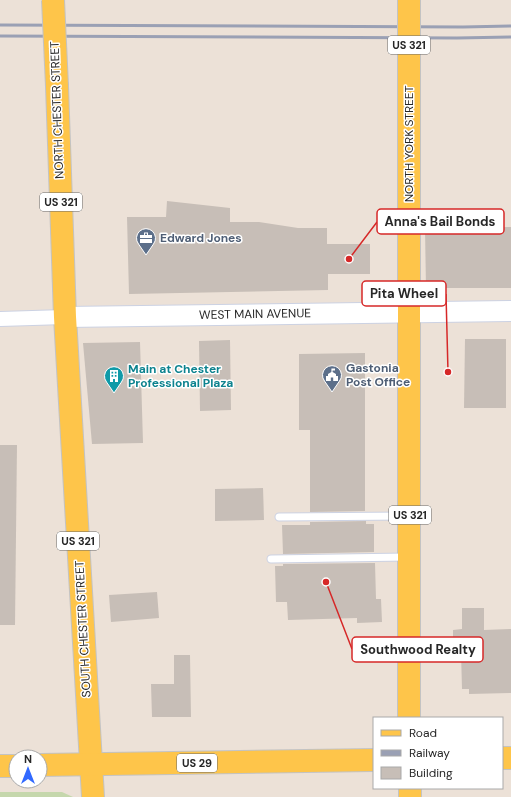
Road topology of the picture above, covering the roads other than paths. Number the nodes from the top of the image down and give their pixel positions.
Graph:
1 (53, 0) edge
2 (409, 0) edge
3 (511, 311) edge
4 (409, 312) junction
5 (65, 317) junction
6 (0, 319) edge
7 (410, 516) junction
8 (279, 517) dead end
9 (409, 557) junction
10 (271, 559) dead end
11 (410, 717) edge
12 (373, 760) edge
13 (48, 765) edge
14 (91, 765) junction
15 (92, 797) edge

1 - 5 main road, NORTH CHESTER STREET / US 321, bridge
2 - 4 main road, NORTH YORK STREET / US 321, bridge
3 - 4 street, WEST MAIN AVENUE
4 - 5 street, WEST MAIN AVENUE
4 - 7 main road, US 321
5 - 6 street, WEST MAIN AVENUE
5 - 14 main road, SOUTH CHESTER STREET / US 321
7 - 8 lane
7 - 9 main road, US 321
9 - 10 lane
9 - 11 main road, US 321
12 - 14 main road, US 29
13 - 14 main road, US 29
14 - 15 main road, SOUTH CHESTER STREET / US 321

